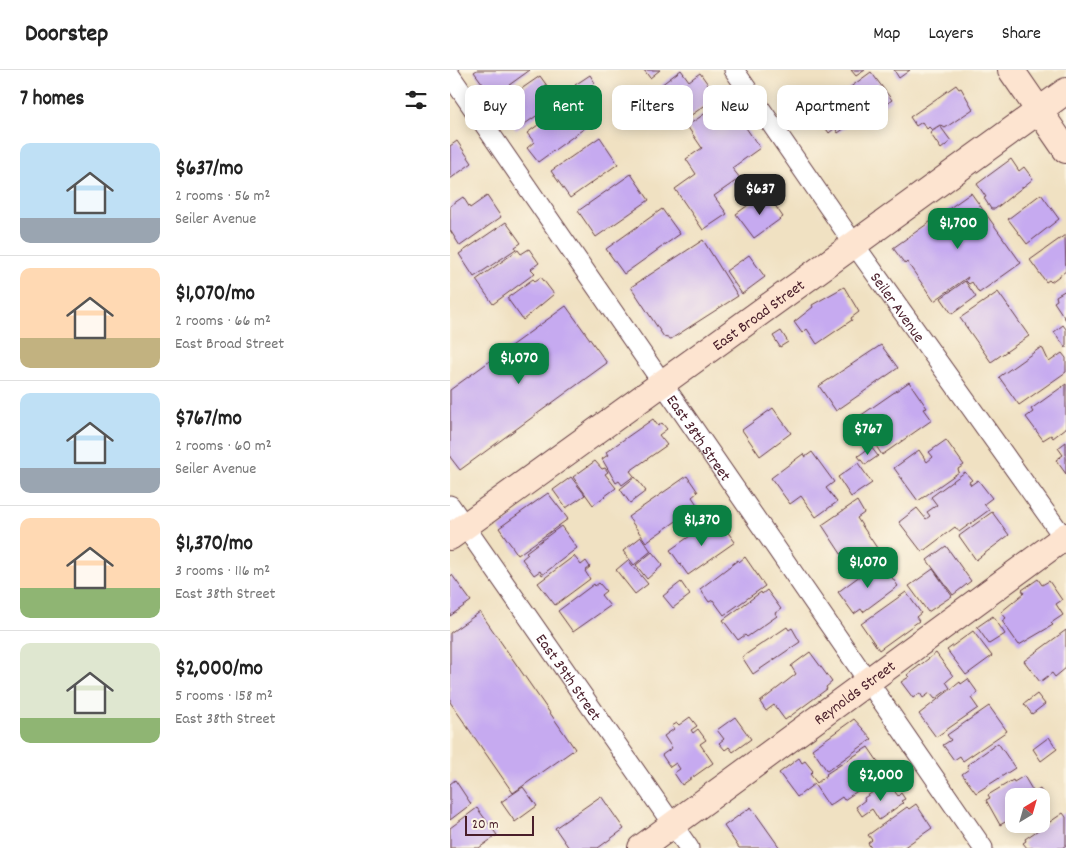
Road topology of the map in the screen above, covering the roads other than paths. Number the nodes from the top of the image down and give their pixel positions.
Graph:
1 (734, 70) edge
2 (1011, 70) edge
3 (450, 75) edge
4 (1066, 91) edge
5 (1039, 110) junction
6 (1066, 150) edge
7 (854, 244) junction
8 (662, 383) junction
9 (450, 505) edge
10 (458, 532) edge
11 (1065, 538) edge
12 (867, 680) junction
13 (671, 824) junction
14 (641, 848) edge
15 (689, 848) edge
16 (982, 848) edge

1 - 7 street, Seiler Avenue
2 - 5 main road
3 - 8 street, East 38th Street
4 - 5 main road, East Broad Street
5 - 6 main road
5 - 7 main road, East Broad Street
7 - 8 main road, East Broad Street
7 - 11 street, Seiler Avenue
8 - 10 main road, East Broad Street
8 - 12 street, East 38th Street
9 - 10 street, East 39th Street
10 - 13 street, East 39th Street
11 - 12 main road, Reynolds Street
12 - 13 main road, Reynolds Street
12 - 16 street, East 38th Street
13 - 14 main road, Reynolds Street
13 - 15 street, East 39th Street

